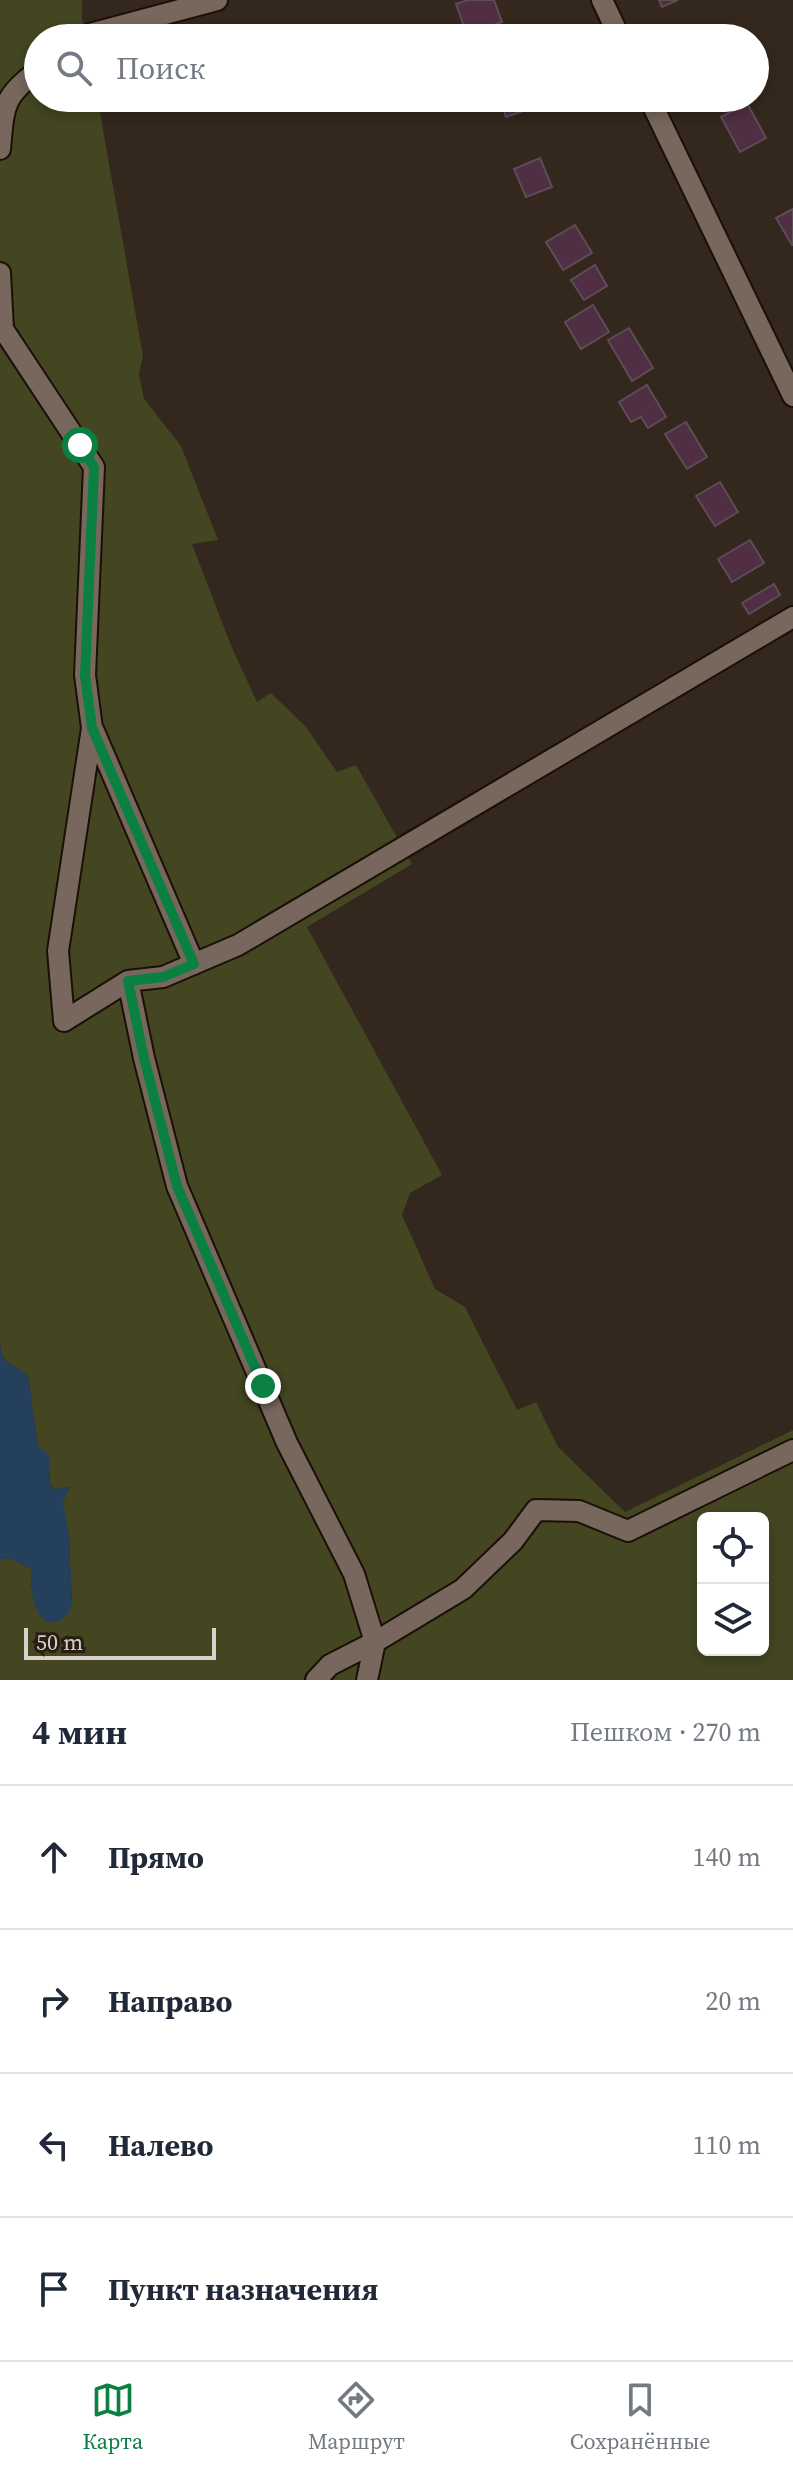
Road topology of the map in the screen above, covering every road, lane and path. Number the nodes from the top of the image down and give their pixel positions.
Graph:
1 (217, 0) edge
2 (602, 0) edge
3 (127, 24) edge
4 (613, 24) edge
5 (24, 81) edge
6 (656, 112) edge
7 (0, 149) edge
8 (0, 273) edge
9 (793, 396) edge
10 (793, 617) edge
11 (92, 728) junction
12 (194, 964) junction
13 (128, 981) junction
14 (793, 1450) edge
15 (375, 1642) junction
16 (316, 1680) edge
17 (367, 1680) edge

1 - 3 street
2 - 4 street
5 - 7 street
6 - 9 street
8 - 11 street
10 - 12 street
11 - 12 street
11 - 13 street
12 - 13 street
13 - 15 street
14 - 15 street
15 - 16 street
15 - 17 street

